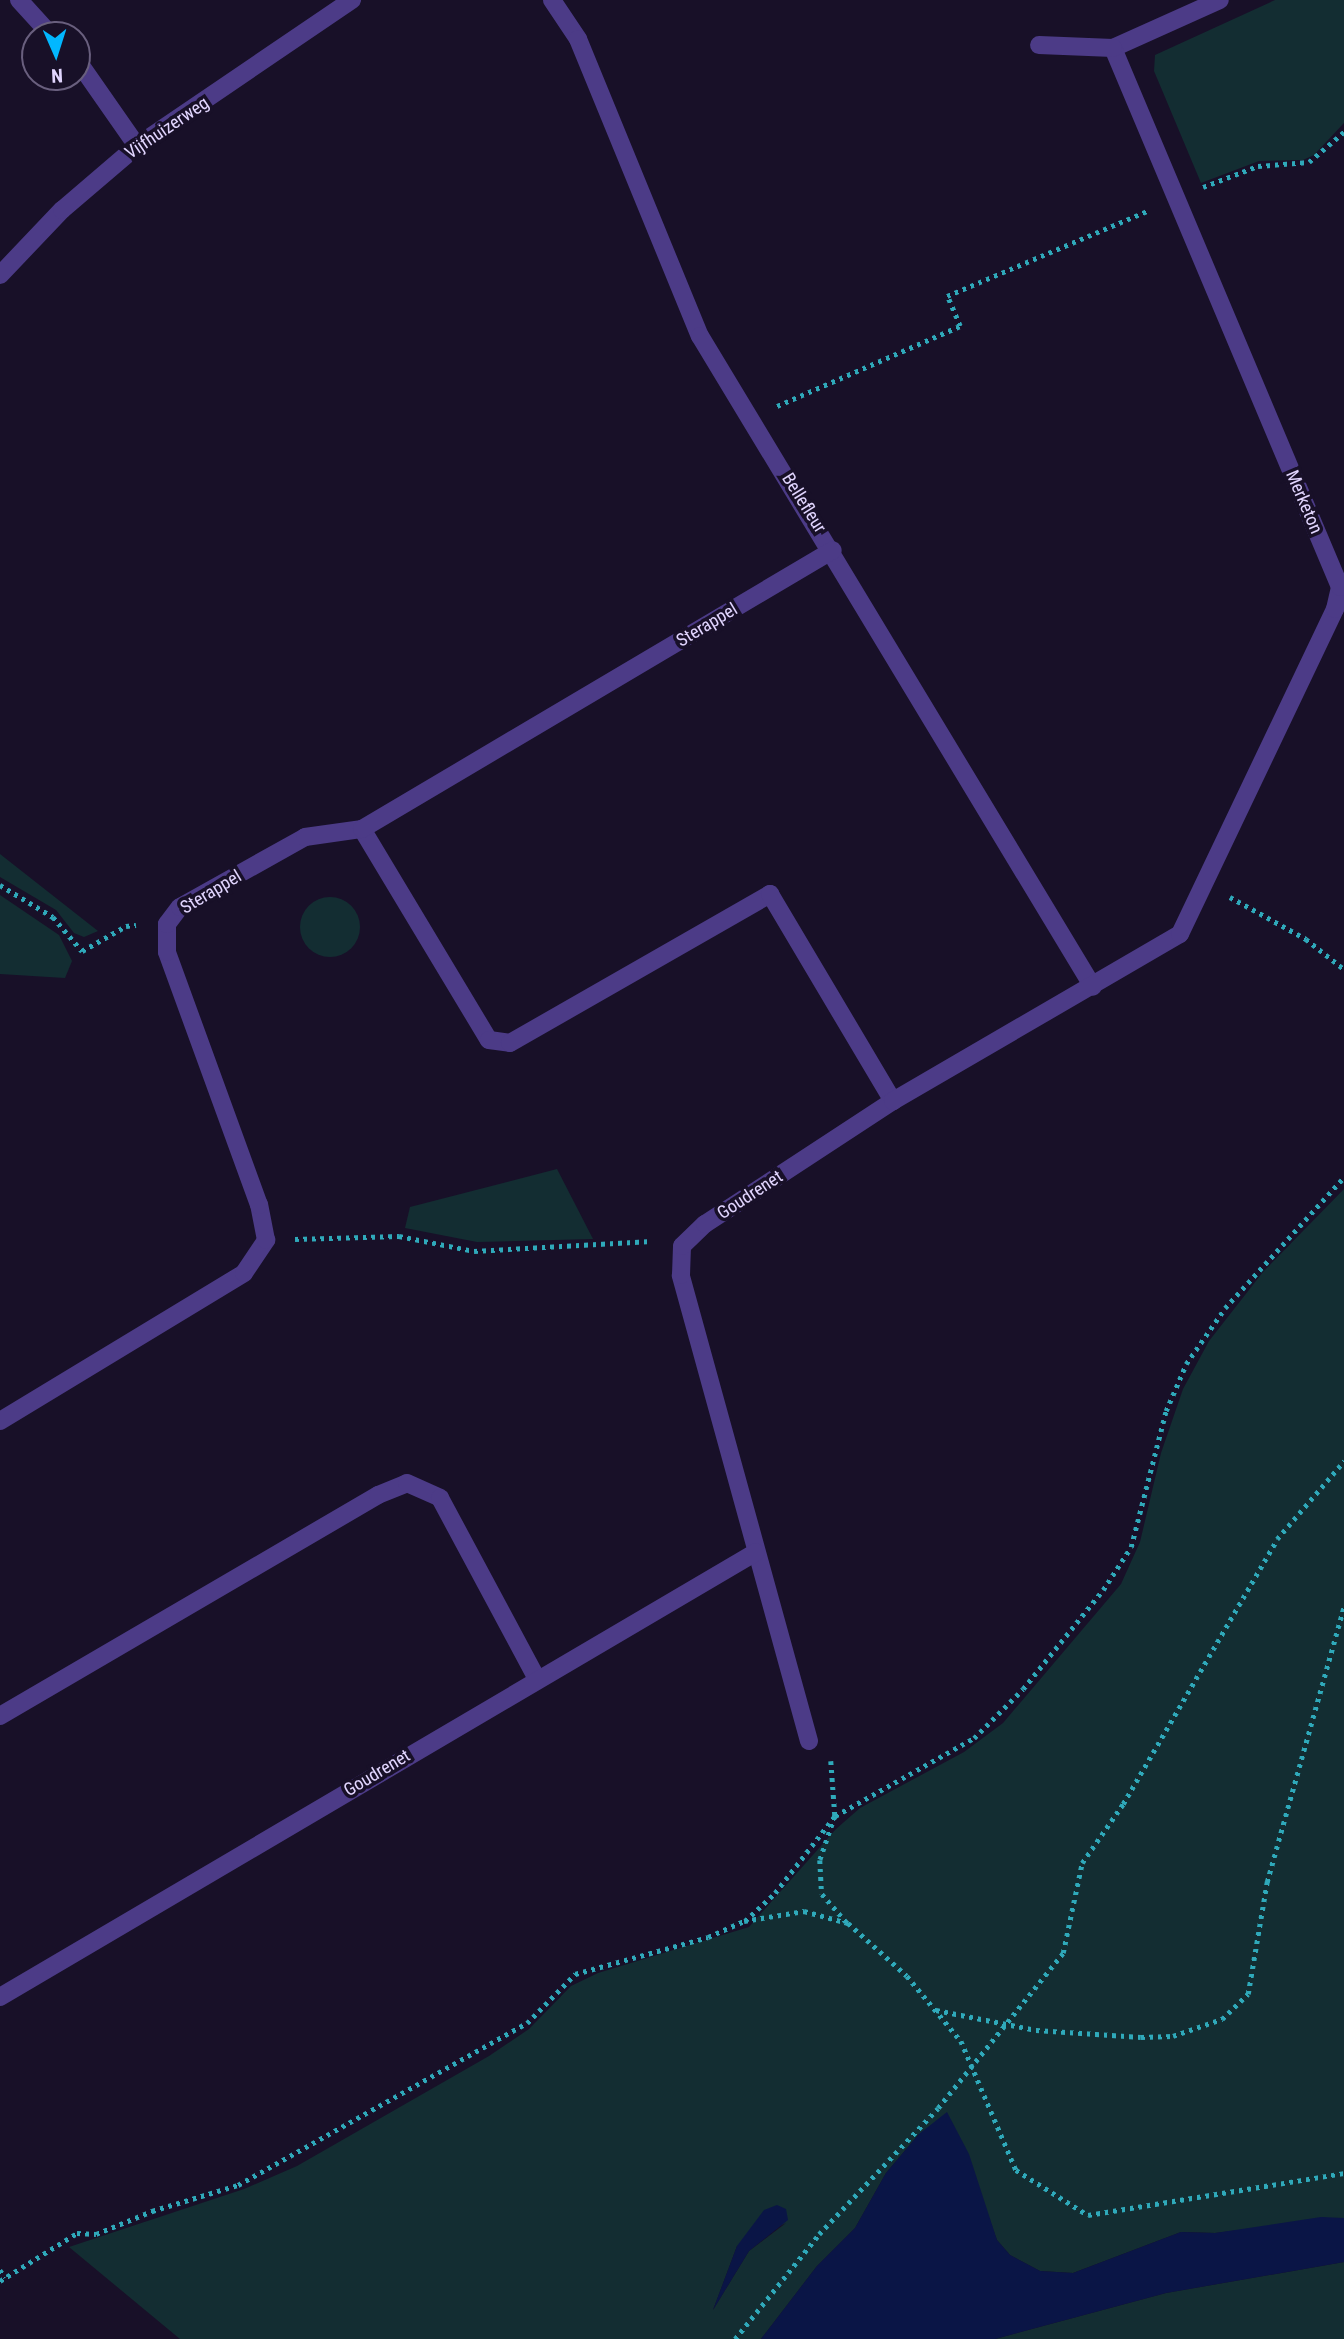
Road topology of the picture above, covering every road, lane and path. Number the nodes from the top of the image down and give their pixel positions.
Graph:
1 (19, 0) edge
2 (352, 0) edge
3 (552, 0) edge
4 (1220, 0) edge
5 (38, 21) edge
6 (1039, 45) dead end
7 (1113, 48) junction
8 (91, 80) edge
9 (1344, 132) edge
10 (137, 146) junction
11 (1176, 198) junction
12 (0, 275) edge
13 (750, 418) junction
14 (833, 550) junction
15 (362, 829) junction
16 (0, 885) edge
17 (1206, 885) junction
18 (167, 924) junction
19 (1344, 969) edge
20 (1093, 987) junction
21 (893, 1101) junction
22 (1344, 1177) edge
23 (266, 1240) junction
24 (682, 1246) junction
25 (0, 1421) edge
26 (1344, 1461) edge
27 (756, 1552) junction
28 (1344, 1606) edge
29 (537, 1679) junction
30 (0, 1716) edge
31 (809, 1741) joint
32 (835, 1816) junction
33 (744, 1921) junction
34 (848, 1923) junction
35 (0, 1997) edge
36 (934, 2010) junction
37 (1004, 2024) junction
38 (972, 2067) junction
39 (1344, 2174) edge
40 (0, 2270) edge
41 (5, 2277) junction
42 (0, 2281) edge
43 (735, 2339) edge

1 - 5 street
2 - 10 street, Vijfhuizerweg
3 - 13 street, Bellefleur
4 - 7 street
6 - 7 street
7 - 11 street, Merketon
8 - 10 street
9 - 11 path
10 - 12 street, Vijfhuizerweg
11 - 13 path
11 - 17 street, Merketon
13 - 14 street, Bellefleur
14 - 15 street, Sterappel
14 - 20 street, Bellefleur
15 - 18 street, Sterappel
15 - 21 street
16 - 18 path
17 - 19 path
17 - 20 street, Merketon
18 - 23 street, Sterappel
20 - 21 street, Goudrenet
21 - 24 street, Goudrenet
22 - 32 path
23 - 24 path
23 - 25 street
24 - 27 street
26 - 37 path
27 - 29 street, Goudrenet
27 - 31 street
28 - 37 path
29 - 30 street
29 - 35 street, Goudrenet
31 - 32 path
32 - 33 path
32 - 34 path
33 - 34 path
33 - 41 path
34 - 36 path
36 - 37 path
36 - 38 path
37 - 38 path
38 - 39 path
38 - 43 path
40 - 41 path
41 - 42 path

